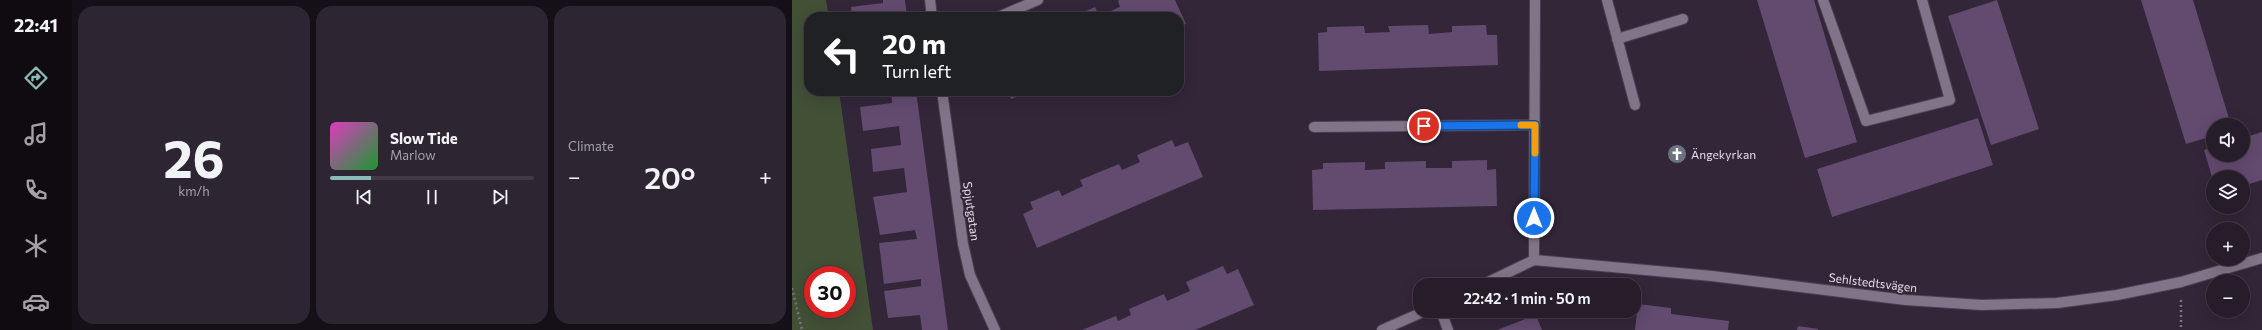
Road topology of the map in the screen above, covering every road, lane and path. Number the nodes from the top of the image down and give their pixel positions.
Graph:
1 (930, 0) edge
2 (1038, 0) edge
3 (1535, 0) edge
4 (1607, 0) edge
5 (1823, 0) edge
6 (1922, 0) edge
7 (931, 12) edge
8 (1010, 12) edge
9 (1683, 19) dead end
10 (1617, 39) junction
11 (943, 96) edge
12 (1635, 105) dead end
13 (1535, 125) junction
14 (1314, 127) dead end
15 (2262, 258) edge
16 (1534, 260) junction
17 (1497, 278) edge
18 (2181, 282) junction
19 (792, 288) edge
20 (1413, 316) edge
21 (1444, 318) edge
22 (802, 330) edge
23 (995, 330) edge
24 (1382, 330) edge
25 (1448, 330) edge
26 (2181, 330) edge

1 - 7 street
2 - 8 street
3 - 13 street
4 - 10 street
5 - 6 street
9 - 10 street
10 - 12 street
11 - 23 street, Spjutgatan
13 - 14 street
13 - 16 street
15 - 18 street, Sehlstedtsvägen
16 - 17 street
16 - 18 street, Sehlstedtsvägen
18 - 26 path
19 - 22 path
20 - 24 street
21 - 25 street

